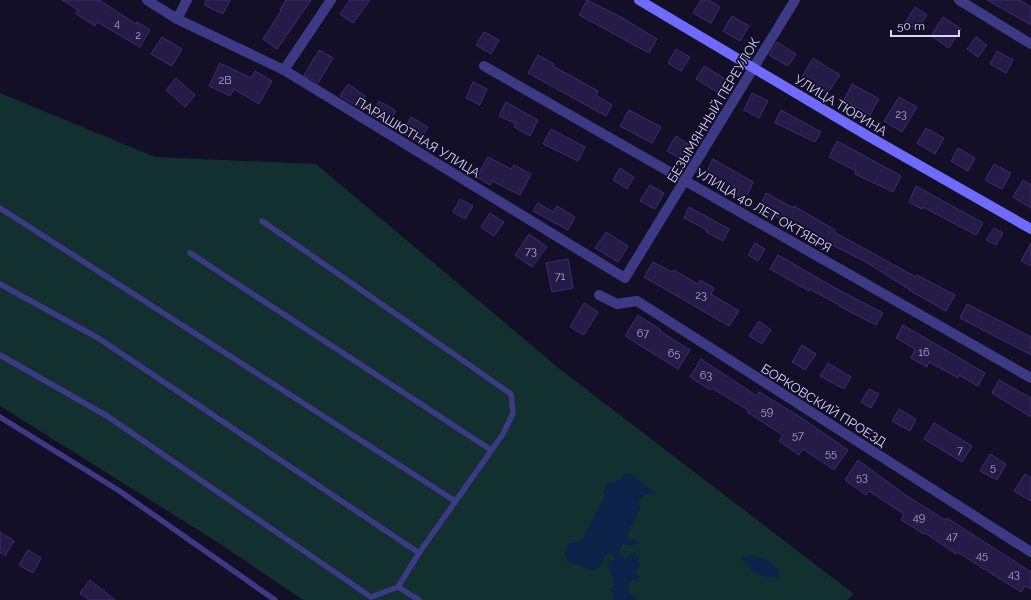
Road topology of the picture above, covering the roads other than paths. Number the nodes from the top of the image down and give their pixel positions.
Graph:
1 (147, 0) edge
2 (187, 0) edge
3 (331, 0) edge
4 (639, 0) edge
5 (795, 0) edge
6 (959, 0) edge
7 (177, 18) junction
8 (1031, 44) edge
9 (484, 66) dead end
10 (753, 68) junction
11 (284, 70) junction
12 (685, 180) junction
13 (0, 208) edge
14 (262, 221) dead end
15 (1031, 229) edge
16 (652, 233) joint
17 (190, 253) dead end
18 (0, 284) edge
19 (599, 295) dead end
20 (0, 355) edge
21 (1031, 378) edge
22 (0, 417) edge
23 (491, 450) junction
24 (455, 501) junction
25 (1031, 552) edge
26 (419, 553) junction
27 (398, 587) junction
28 (275, 600) edge
29 (419, 600) edge

1 - 7 street, ПАРАШЮТНАЯ УЛИЦА
2 - 7 street
3 - 11 street
4 - 10 street, УЛИЦА ТЮРИНА
5 - 10 street, БЕЗЫМЯННЫЙ ПЕРЕУЛОК
6 - 8 street
7 - 11 street, ПАРАШЮТНАЯ УЛИЦА
9 - 12 street, УЛИЦА 40 ЛЕТ ОКТЯБРЯ
10 - 12 street, БЕЗЫМЯННЫЙ ПЕРЕУЛОК
10 - 15 street, УЛИЦА ТЮРИНА
11 - 16 street, ПАРАШЮТНАЯ УЛИЦА
12 - 16 street, БЕЗЫМЯННЫЙ ПЕРЕУЛОК
12 - 21 street, УЛИЦА 40 ЛЕТ ОКТЯБРЯ
13 - 24 lane
14 - 23 lane
17 - 23 lane
18 - 26 lane
19 - 25 street, БОРКОВСКИЙ ПРОЕЗД
20 - 27 lane
22 - 28 lane
23 - 24 lane
24 - 26 lane
26 - 27 lane
27 - 29 lane

